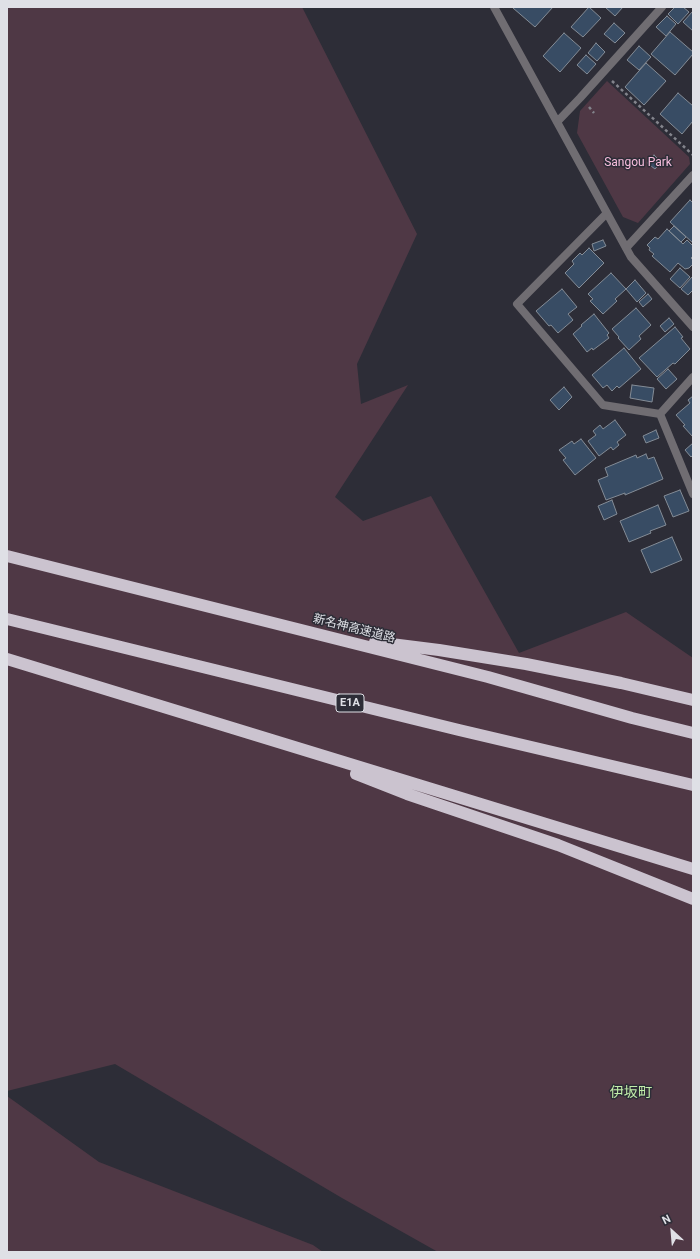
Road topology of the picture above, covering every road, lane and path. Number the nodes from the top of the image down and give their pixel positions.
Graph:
1 (494, 7) edge
2 (662, 7) edge
3 (602, 73) junction
4 (557, 122) junction
5 (693, 155) edge
6 (693, 175) edge
7 (607, 213) junction
8 (626, 248) junction
9 (693, 327) edge
10 (693, 377) edge
11 (660, 414) junction
12 (693, 494) edge
13 (7, 556) edge
14 (7, 619) edge
15 (324, 636) junction
16 (7, 659) edge
17 (693, 700) edge
18 (693, 733) edge
19 (275, 742) junction
20 (693, 785) edge
21 (693, 869) edge
22 (693, 899) edge

1 - 4 street
2 - 3 street
3 - 4 street
3 - 5 path
4 - 7 street
6 - 8 street
7 - 8 street
7 - 11 street
8 - 9 street
10 - 11 street
11 - 12 street
13 - 15 highway, 新名神高速道路
14 - 20 highway, E1A
15 - 17 highway
15 - 18 highway, 新名神高速道路
16 - 19 highway
19 - 21 highway
19 - 22 highway

